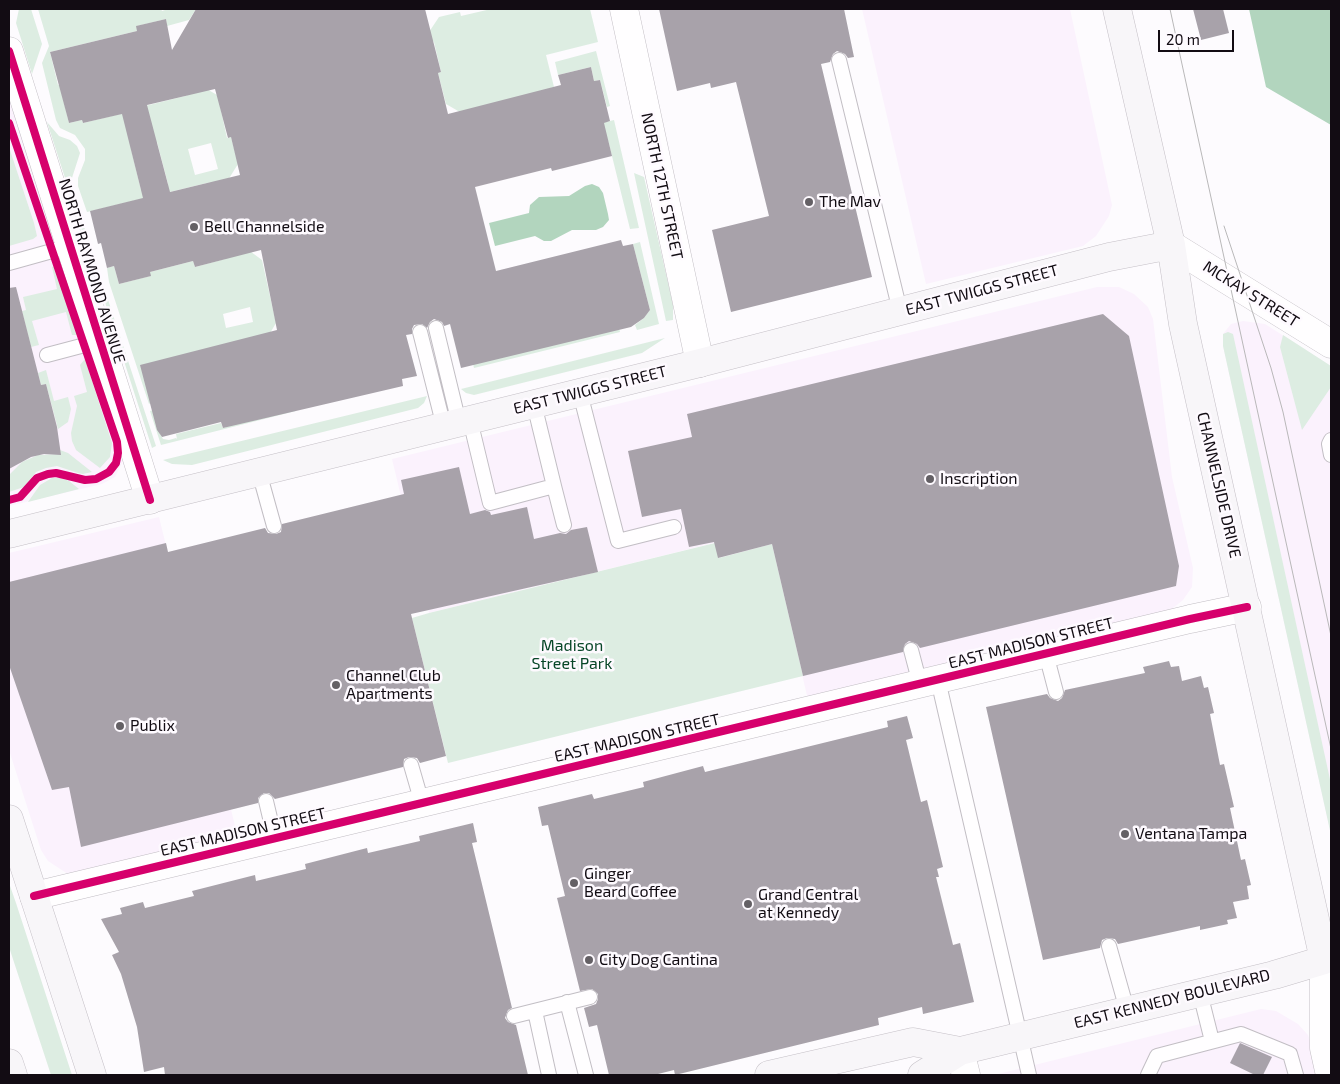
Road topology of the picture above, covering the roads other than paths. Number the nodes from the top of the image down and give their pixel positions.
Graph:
1 (624, 9) edge
2 (1117, 9) edge
3 (9, 51) edge
4 (839, 60) dead end
5 (1171, 245) junction
6 (70, 246) junction
7 (9, 263) edge
8 (900, 311) junction
9 (436, 328) dead end
10 (420, 332) dead end
11 (100, 341) junction
12 (1331, 344) edge
13 (47, 355) dead end
14 (700, 363) junction
15 (580, 393) junction
16 (534, 404) junction
17 (458, 423) junction
18 (1331, 440) edge
19 (1331, 455) edge
20 (259, 472) junction
21 (554, 486) junction
22 (150, 500) junction
23 (564, 525) dead end
24 (274, 526) dead end
25 (674, 527) dead end
26 (9, 534) edge
27 (1247, 607) junction
28 (911, 650) dead end
29 (1046, 654) junction
30 (929, 682) junction
31 (1056, 692) dead end
32 (411, 765) dead end
33 (266, 802) dead end
34 (422, 803) junction
35 (9, 819) edge
36 (275, 839) junction
37 (34, 896) junction
38 (1110, 946) dead end
39 (1329, 962) edge
40 (1200, 993) junction
41 (590, 997) dead end
42 (567, 1002) junction
43 (1127, 1010) junction
44 (535, 1011) junction
45 (514, 1016) dead end
46 (1020, 1036) junction
47 (1212, 1041) junction
48 (963, 1063) edge
49 (9, 1064) edge
50 (13, 1075) edge
51 (92, 1075) edge
52 (549, 1075) edge
53 (586, 1075) edge
54 (769, 1075) edge
55 (922, 1075) edge
56 (1029, 1075) edge
57 (1148, 1075) edge
58 (1296, 1075) edge
59 (1330, 1075) edge

1 - 14 street, NORTH 12TH STREET
2 - 5 main road, CHANNELSIDE DRIVE
3 - 6 street, NORTH RAYMOND AVENUE
4 - 8 lane
5 - 8 main road, EAST TWIGGS STREET
5 - 12 street, MCKAY STREET
5 - 27 main road, CHANNELSIDE DRIVE
6 - 7 lane
6 - 11 street, NORTH RAYMOND AVENUE
8 - 14 main road, EAST TWIGGS STREET
9 - 17 lane
10 - 17 lane
11 - 13 lane
11 - 22 street, NORTH RAYMOND AVENUE
14 - 15 main road, EAST TWIGGS STREET
15 - 16 main road, EAST TWIGGS STREET
15 - 25 lane
16 - 17 main road, EAST TWIGGS STREET
16 - 21 lane
17 - 20 main road, EAST TWIGGS STREET
17 - 21 lane
18 - 19 lane
20 - 22 main road, EAST TWIGGS STREET
20 - 24 lane
21 - 23 lane
22 - 26 main road, EAST TWIGGS STREET
27 - 29 street, EAST MADISON STREET
27 - 39 main road, CHANNELSIDE DRIVE
28 - 30 lane
29 - 30 street, EAST MADISON STREET
29 - 31 lane
30 - 34 street, EAST MADISON STREET
30 - 46 lane
32 - 34 lane
33 - 36 lane
34 - 36 street, EAST MADISON STREET
35 - 37 main road
36 - 37 street, EAST MADISON STREET
37 - 51 main road
38 - 43 lane
39 - 40 main road, EAST KENNEDY BOULEVARD
39 - 59 street, CHANNELSIDE DRIVE
40 - 43 main road, EAST KENNEDY BOULEVARD
40 - 47 lane
41 - 42 lane
42 - 44 lane
42 - 53 lane
43 - 46 main road, EAST KENNEDY BOULEVARD
44 - 45 lane
44 - 52 lane
46 - 48 main road, EAST KENNEDY BOULEVARD
46 - 56 lane
47 - 57 lane
47 - 58 lane
48 - 54 main road
48 - 55 main road
49 - 50 main road

